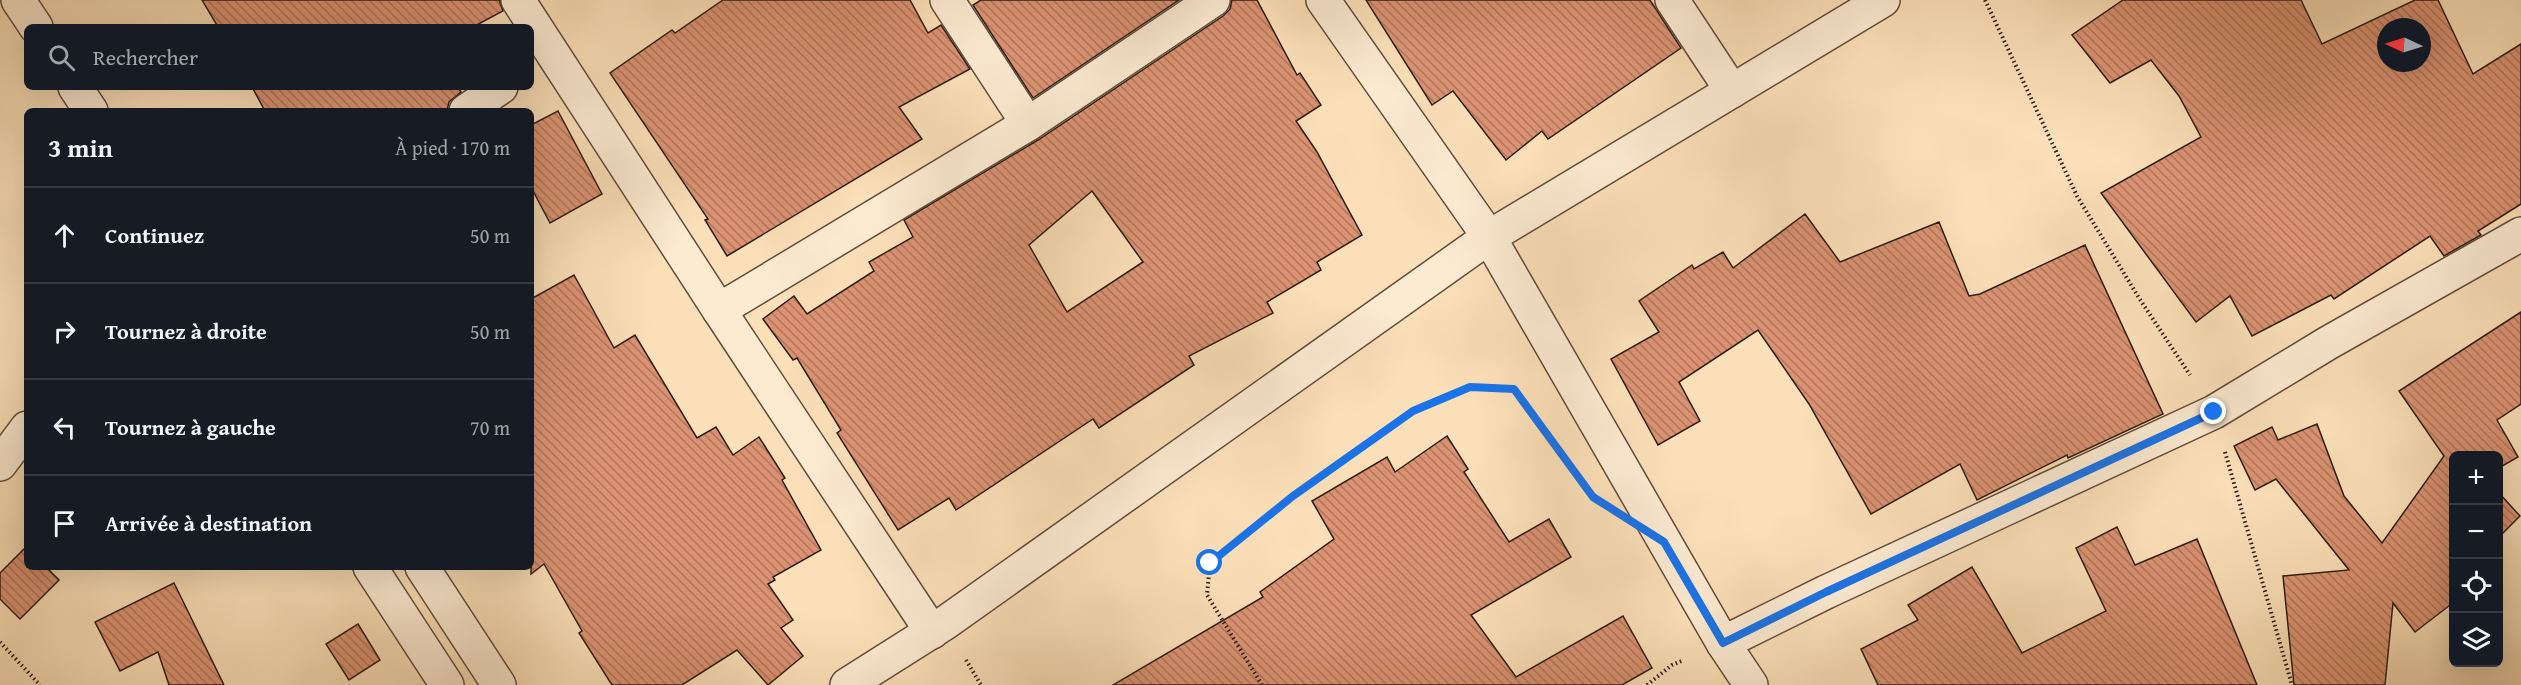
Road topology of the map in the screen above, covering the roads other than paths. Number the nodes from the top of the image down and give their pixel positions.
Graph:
1 (18, 0) edge
2 (518, 0) edge
3 (947, 0) edge
4 (1213, 0) edge
5 (1323, 0) edge
6 (1672, 0) edge
7 (1883, 0) edge
8 (34, 24) edge
9 (527, 24) edge
10 (534, 41) edge
11 (541, 59) edge
12 (77, 90) edge
13 (497, 90) edge
14 (1732, 91) junction
15 (89, 108) edge
16 (470, 108) edge
17 (1028, 124) junction
18 (2521, 234) edge
19 (1489, 237) junction
20 (719, 310) junction
21 (24, 432) edge
22 (0, 464) edge
23 (372, 570) edge
24 (424, 570) edge
25 (932, 632) junction
26 (1723, 643) junction
27 (447, 685) edge
28 (499, 685) edge
29 (847, 685) edge
30 (1751, 685) edge

1 - 8 street
2 - 9 street
3 - 17 street
4 - 17 street
5 - 19 street
6 - 14 street
7 - 14 street
10 - 11 street
11 - 20 street
12 - 15 street
13 - 16 street
14 - 19 street
17 - 20 street
18 - 26 street
19 - 25 street
19 - 26 street
20 - 25 street
21 - 22 street
23 - 27 street
24 - 28 street
25 - 29 street
26 - 30 street

